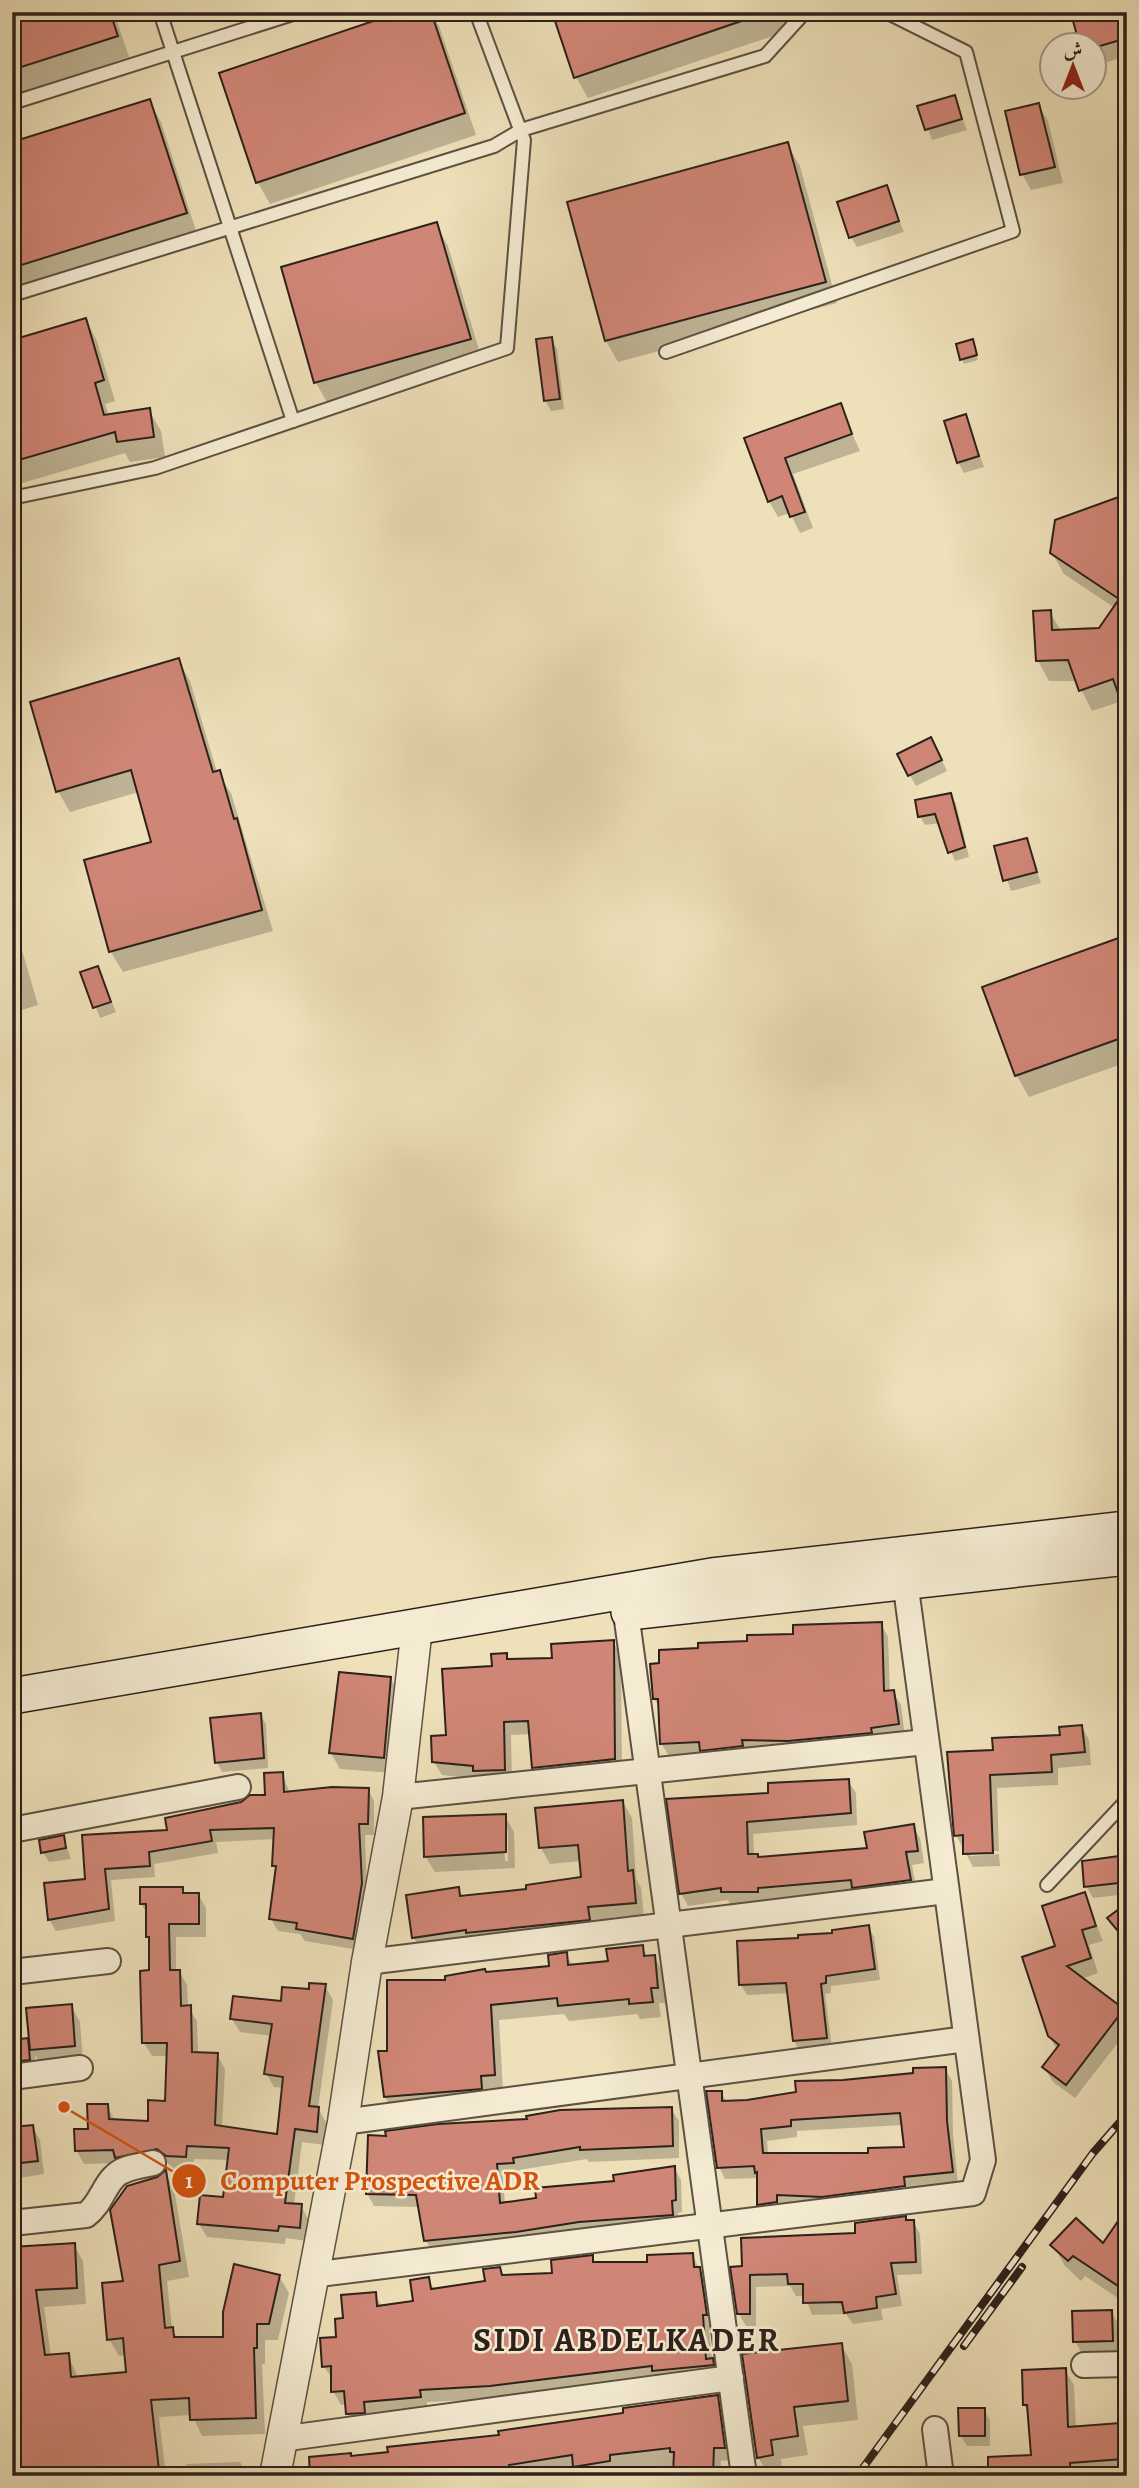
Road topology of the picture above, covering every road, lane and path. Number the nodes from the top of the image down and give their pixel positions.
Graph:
1 (160, 12) edge
2 (299, 12) edge
3 (476, 12) edge
4 (805, 12) edge
5 (886, 12) edge
6 (173, 53) junction
7 (12, 103) edge
8 (521, 130) junction
9 (230, 228) junction
10 (12, 295) edge
11 (666, 352) dead end
12 (293, 421) junction
13 (12, 498) edge
14 (1127, 1529) edge
15 (1127, 1557) edge
16 (903, 1568) junction
17 (626, 1613) junction
18 (416, 1638) junction
19 (12, 1696) edge
20 (12, 1720) edge
21 (926, 1742) junction
22 (648, 1772) junction
23 (237, 1787) dead end
24 (398, 1797) junction
25 (1127, 1800) edge
26 (12, 1830) edge
27 (1047, 1885) dead end
28 (946, 1891) junction
29 (669, 1928) junction
30 (108, 1961) dead end
31 (367, 1962) junction
32 (12, 1972) edge
33 (966, 2039) junction
34 (80, 2068) dead end
35 (689, 2074) junction
36 (12, 2077) edge
37 (342, 2122) junction
38 (153, 2163) dead end
39 (12, 2223) edge
40 (709, 2223) junction
41 (311, 2275) junction
42 (1127, 2364) edge
43 (1084, 2365) dead end
44 (731, 2378) junction
45 (935, 2430) dead end
46 (281, 2439) junction
47 (275, 2476) edge
48 (744, 2476) edge
49 (941, 2476) edge

1 - 6 lane
2 - 6 lane
3 - 8 lane
4 - 8 lane
5 - 11 lane
6 - 7 lane
6 - 9 lane
8 - 9 lane
8 - 12 lane
9 - 10 lane
9 - 12 lane
12 - 13 lane
14 - 16 main road
15 - 16 main road
16 - 17 main road
16 - 18 main road
16 - 21 street
17 - 18 main road
17 - 22 street
18 - 19 main road
18 - 20 main road
18 - 24 street
21 - 22 street
21 - 28 street
22 - 24 street
22 - 29 street
23 - 26 street
24 - 31 street
25 - 27 lane
28 - 29 street
28 - 33 street
29 - 31 street
29 - 35 street
30 - 32 street
31 - 37 street
33 - 35 street
33 - 40 street
34 - 36 street
35 - 37 street
35 - 40 street
37 - 41 street
38 - 39 street
40 - 41 street
40 - 44 street
41 - 46 street
42 - 43 street
44 - 46 street
44 - 48 street
45 - 49 street
46 - 47 street

